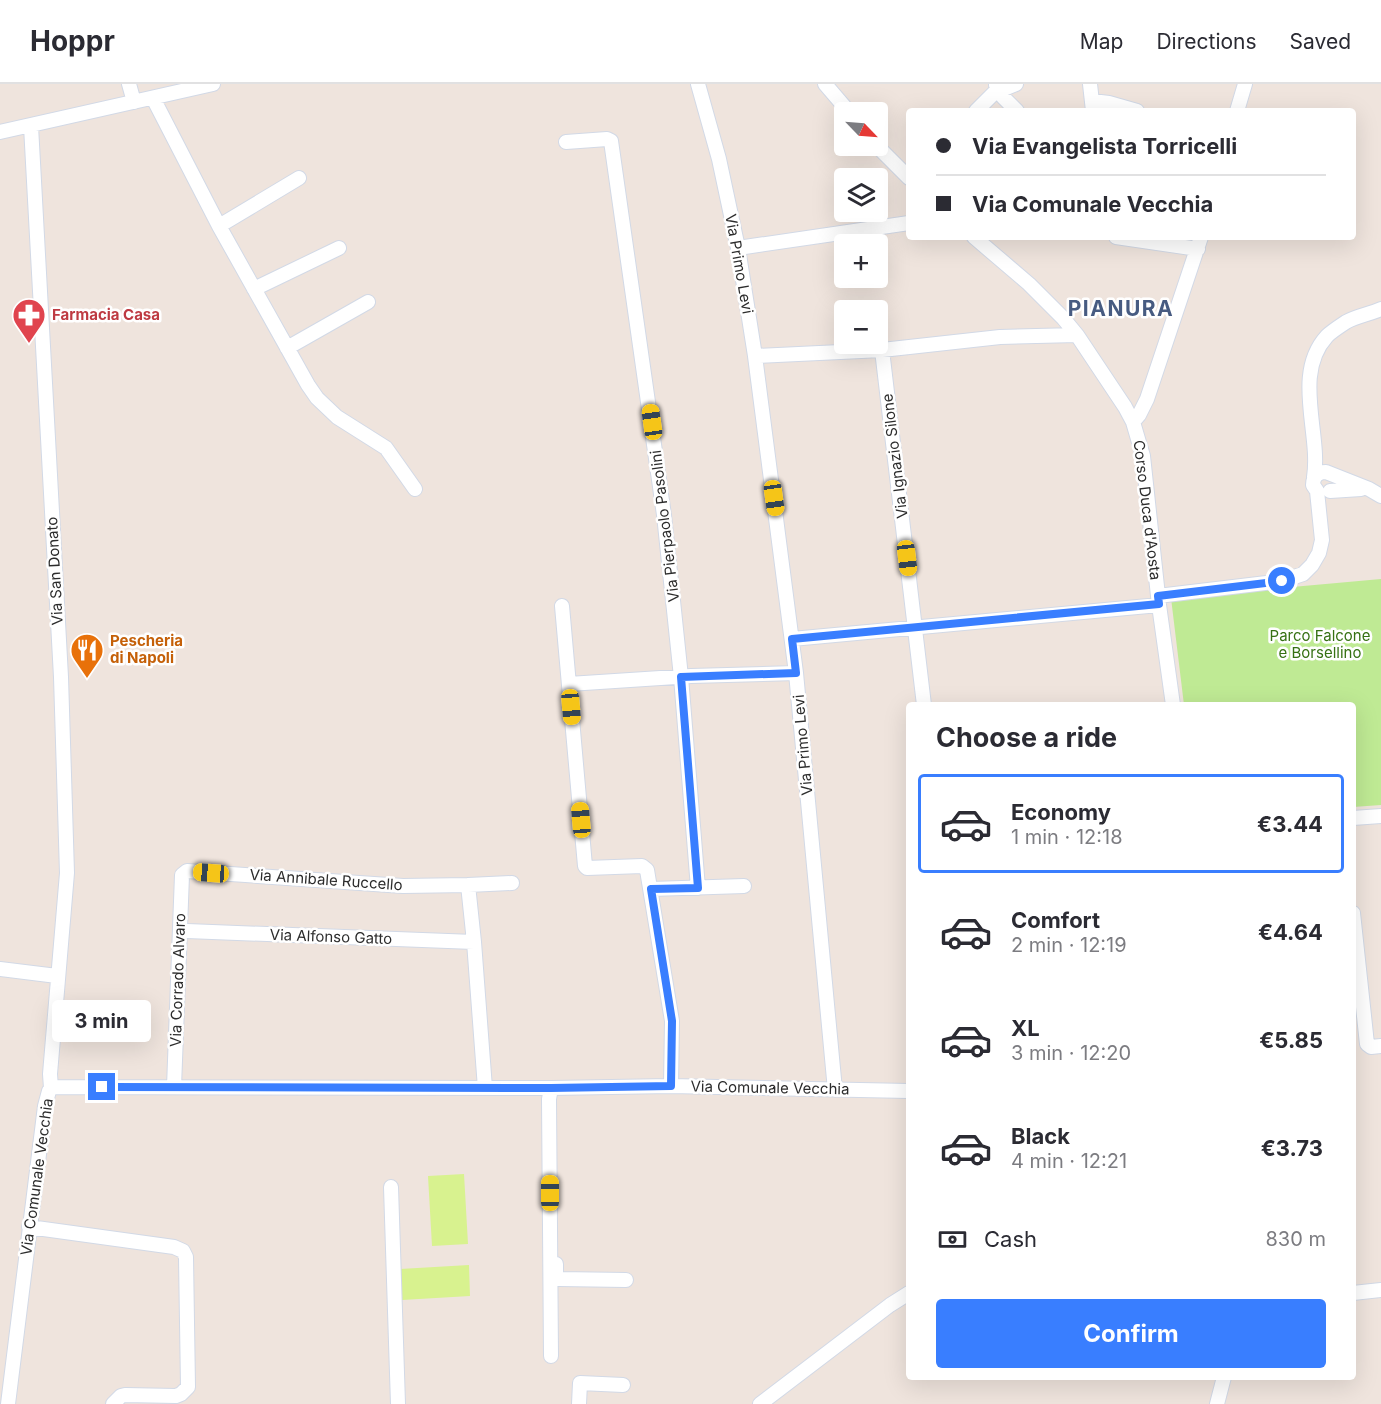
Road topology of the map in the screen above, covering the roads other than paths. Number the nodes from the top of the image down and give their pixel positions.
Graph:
1 (129, 84) edge
2 (213, 84) edge
3 (698, 84) edge
4 (825, 84) edge
5 (1016, 84) edge
6 (1090, 84) edge
7 (1245, 84) edge
8 (997, 88) edge
9 (153, 98) junction
10 (134, 102) junction
11 (840, 102) edge
12 (1093, 106) edge
13 (979, 108) edge
14 (1014, 108) edge
15 (1126, 108) edge
16 (1238, 108) edge
17 (31, 126) junction
18 (0, 132) edge
19 (566, 142) dead end
20 (887, 156) edge
21 (906, 175) edge
22 (299, 178) dead end
23 (906, 223) edge
24 (219, 226) junction
25 (977, 240) edge
26 (1158, 240) edge
27 (1200, 243) edge
28 (339, 248) dead end
29 (738, 248) junction
30 (254, 289) junction
31 (368, 302) dead end
32 (1381, 309) edge
33 (1077, 335) junction
34 (287, 348) junction
35 (888, 349) edge
36 (834, 352) edge
37 (882, 354) edge
38 (755, 356) junction
39 (1133, 422) junction
40 (1322, 478) junction
41 (416, 489) dead end
42 (1375, 492) edge
43 (1158, 600) junction
44 (562, 606) dead end
45 (915, 627) junction
46 (792, 639) junction
47 (796, 673) junction
48 (681, 677) junction
49 (569, 684) junction
50 (924, 702) edge
51 (1173, 702) edge
52 (1381, 816) edge
53 (1356, 818) edge
54 (184, 872) joint
55 (512, 883) dead end
56 (468, 885) junction
57 (744, 886) dead end
58 (698, 888) junction
59 (651, 889) junction
60 (187, 931) dead end
61 (1356, 941) edge
62 (474, 942) junction
63 (0, 969) edge
64 (57, 976) junction
65 (1381, 1046) edge
66 (671, 1086) junction
67 (174, 1087) junction
68 (51, 1088) junction
69 (485, 1088) junction
70 (551, 1088) junction
71 (835, 1090) junction
72 (906, 1091) edge
73 (391, 1187) dead end
74 (29, 1227) junction
75 (626, 1280) dead end
76 (1381, 1290) edge
77 (1356, 1293) edge
78 (906, 1295) edge
79 (551, 1356) dead end
80 (1223, 1380) edge
81 (623, 1384) dead end
82 (8, 1404) edge
83 (113, 1404) edge
84 (398, 1404) edge
85 (579, 1404) edge
86 (760, 1404) edge
87 (1217, 1404) edge

1 - 10 street
2 - 9 street
3 - 29 street, Via Primo Levi
4 - 11 street
5 - 8 street
6 - 12 street
7 - 16 street
8 - 13 street
8 - 14 street
9 - 10 street
9 - 24 street
10 - 17 street
12 - 15 street
17 - 18 street
17 - 64 street, Via San Donato
19 - 48 street, Via Pierpaolo Pasolini
20 - 21 street
22 - 24 street
23 - 29 street
24 - 30 street
25 - 33 street, Corso Duca d'Aosta
26 - 27 street
27 - 39 street
28 - 30 street
29 - 38 street, Via Primo Levi
30 - 34 street
31 - 34 street
32 - 40 street
33 - 35 street
33 - 39 street, Corso Duca d'Aosta
34 - 41 street
36 - 38 street
37 - 45 street, Via Ignazio Silone
38 - 46 street, Via Primo Levi
39 - 43 street, Corso Duca d'Aosta
40 - 42 street
40 - 43 street
43 - 45 street
43 - 51 street, Corso Duca d'Aosta
44 - 49 street
45 - 46 street
45 - 50 street, Via Ignazio Silone
46 - 47 street, Via Primo Levi
47 - 48 street
47 - 71 street, Via Primo Levi
48 - 49 street
48 - 58 street, Via Pierpaolo Pasolini
49 - 59 street
52 - 53 street
54 - 56 street, Via Annibale Ruccello
54 - 67 street, Via Corrado Alvaro
55 - 56 street, Via Annibale Ruccello
56 - 62 street
57 - 58 street
58 - 59 street
59 - 66 street
60 - 62 street, Via Alfonso Gatto
61 - 65 street
62 - 69 street
63 - 64 street
64 - 68 street, Via San Donato
66 - 70 street, Via Comunale Vecchia
66 - 71 street, Via Comunale Vecchia
67 - 68 street, Via Comunale Vecchia
67 - 69 street, Via Comunale Vecchia
68 - 74 street, Via Comunale Vecchia
69 - 70 street, Via Comunale Vecchia
70 - 75 street
70 - 79 street
71 - 72 street, Via Comunale Vecchia
73 - 84 street
74 - 82 street, Via Comunale Vecchia
74 - 83 street
76 - 77 street
78 - 86 street
80 - 87 street
81 - 85 street

